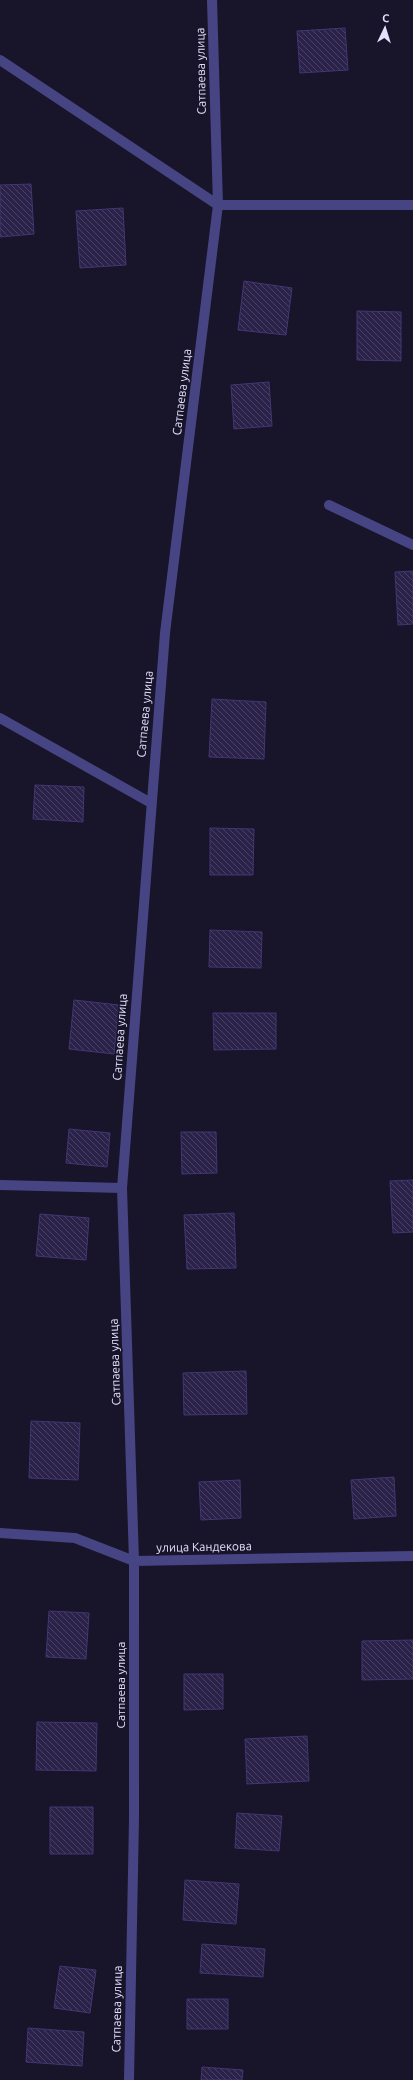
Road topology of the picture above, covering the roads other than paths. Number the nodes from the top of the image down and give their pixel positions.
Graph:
1 (212, 0) edge
2 (0, 60) edge
3 (218, 205) junction
4 (413, 205) edge
5 (329, 505) dead end
6 (413, 545) edge
7 (0, 718) edge
8 (151, 803) junction
9 (0, 1185) edge
10 (122, 1188) junction
11 (0, 1533) edge
12 (413, 1556) edge
13 (134, 1562) junction
14 (129, 2080) edge

1 - 3 street, Сатпаева улица
2 - 3 street
3 - 4 street
3 - 8 street, Сатпаева улица
5 - 6 street
7 - 8 street
8 - 10 street, Сатпаева улица
9 - 10 street
10 - 13 street, Сатпаева улица
11 - 13 street, улица Кандекова
12 - 13 street, улица Кандекова
13 - 14 street, Сатпаева улица

